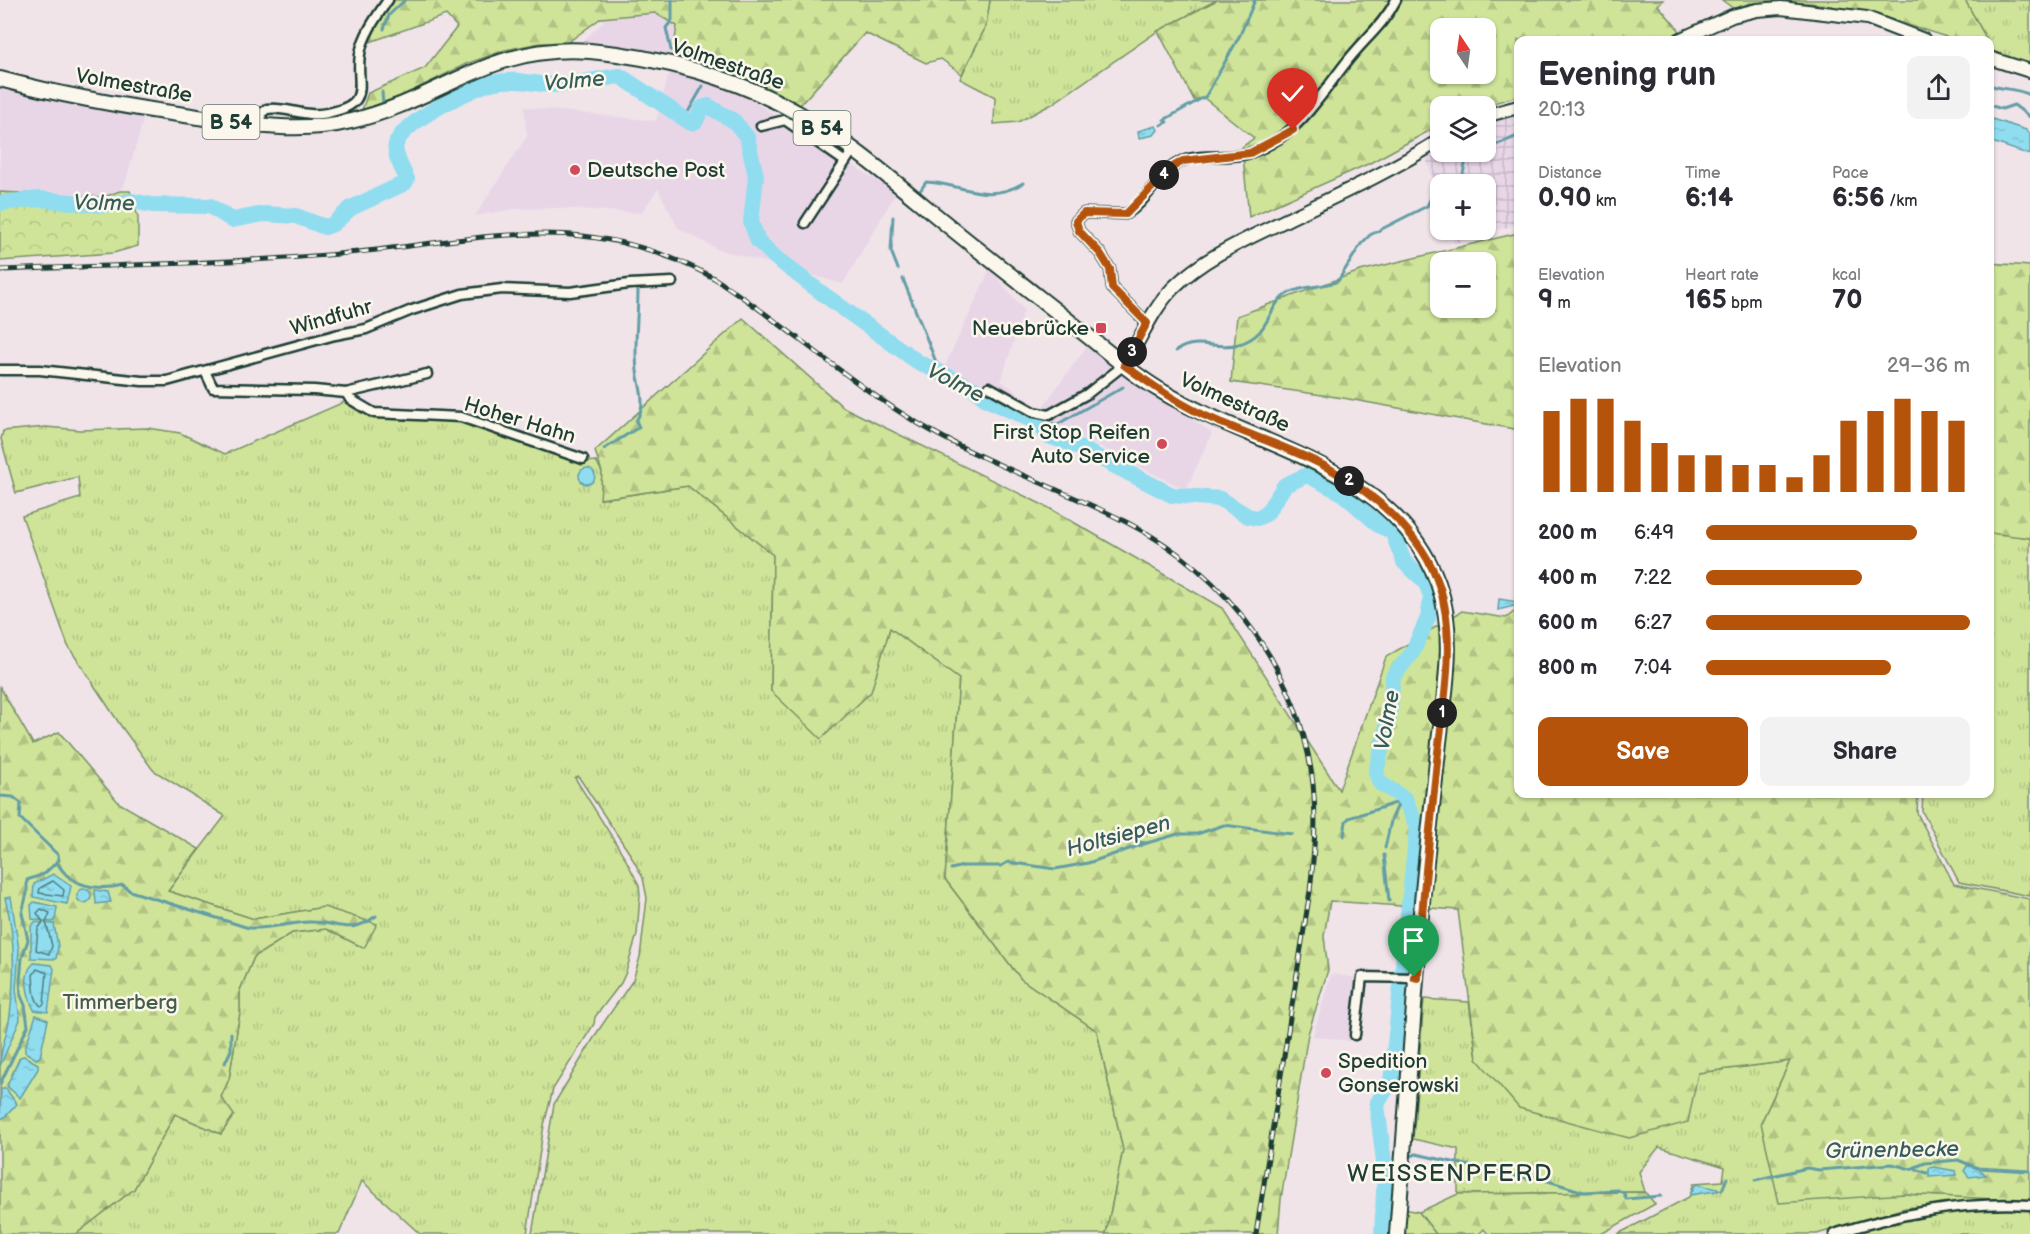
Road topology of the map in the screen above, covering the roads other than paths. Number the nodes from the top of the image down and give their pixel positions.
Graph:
1 (388, 0) edge
2 (1396, 0) edge
3 (1688, 36) edge
4 (1914, 36) edge
5 (1994, 60) edge
6 (2030, 71) edge
7 (0, 80) edge
8 (1514, 108) edge
9 (1496, 113) edge
10 (261, 125) junction
11 (761, 126) dead end
12 (1430, 146) edge
13 (849, 156) junction
14 (805, 223) dead end
15 (672, 282) dead end
16 (1147, 323) junction
17 (1124, 365) junction
18 (0, 370) edge
19 (205, 371) junction
20 (426, 374) dead end
21 (989, 387) dead end
22 (346, 393) junction
23 (583, 459) dead end
24 (1413, 977) junction
25 (1355, 1035) dead end
26 (2030, 1205) edge
27 (1397, 1234) edge
28 (1834, 1234) edge

1 - 10 street
2 - 16 street
3 - 4 main road
5 - 6 main road
7 - 10 main road, Volmestraße / B 54
8 - 9 main road
10 - 13 main road, Volmestraße / B 54
11 - 13 street
12 - 16 main road
13 - 14 street
13 - 17 main road, Volmestraße / B 54
15 - 19 street, Windfuhr
16 - 17 main road
17 - 21 street
17 - 24 main road, Volmestraße / B 54
18 - 19 street, Windfuhr
19 - 22 street
20 - 22 street
22 - 23 street, Hoher Hahn
24 - 25 street
24 - 27 main road, B 54
26 - 28 street

